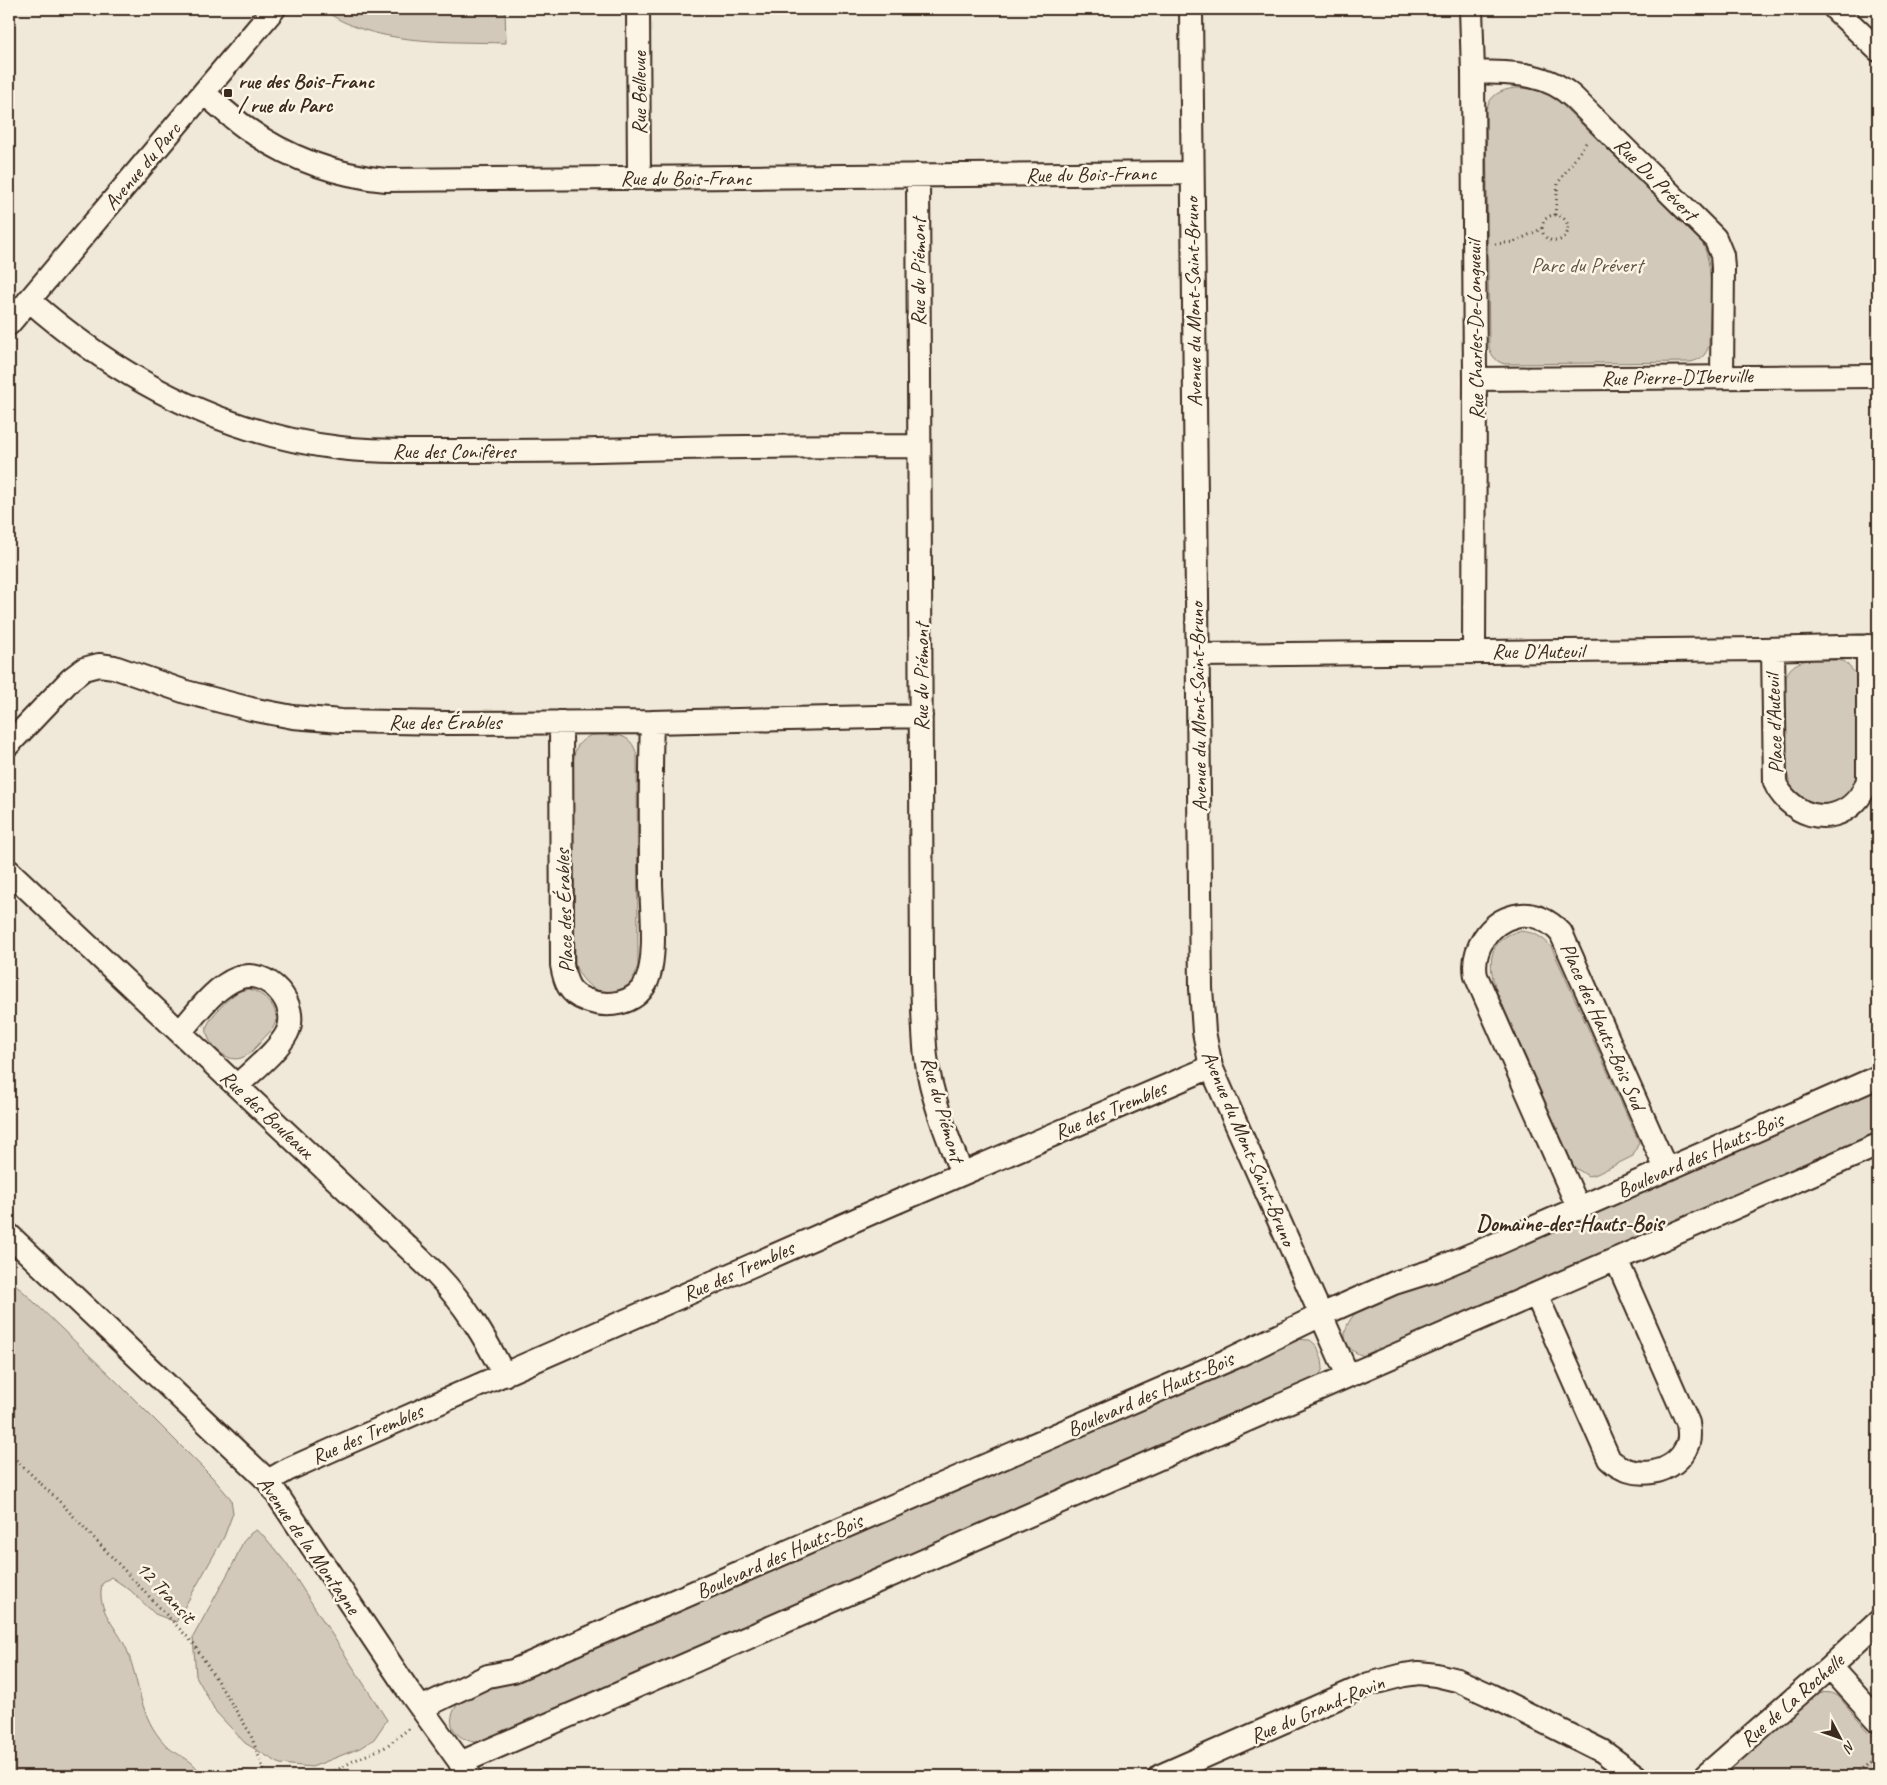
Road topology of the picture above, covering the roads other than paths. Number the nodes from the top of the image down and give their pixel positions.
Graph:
1 (274, 9) edge
2 (638, 9) edge
3 (1191, 9) edge
4 (1471, 9) edge
5 (1835, 9) edge
6 (1875, 40) edge
7 (1473, 72) junction
8 (204, 93) junction
9 (1191, 173) junction
10 (918, 175) junction
11 (639, 178) junction
12 (29, 300) junction
13 (9, 324) edge
14 (1722, 376) junction
15 (1878, 376) edge
16 (1475, 379) junction
17 (919, 446) junction
18 (1873, 646) edge
19 (1773, 648) junction
20 (1474, 652) junction
21 (1198, 655) junction
22 (921, 716) junction
23 (561, 722) junction
24 (652, 722) junction
25 (9, 744) edge
26 (9, 872) edge
27 (180, 1032) junction
28 (1211, 1067) junction
29 (1878, 1077) edge
30 (237, 1086) junction
31 (1878, 1144) edge
32 (1666, 1170) junction
33 (962, 1174) junction
34 (1579, 1209) junction
35 (9, 1235) edge
36 (1616, 1259) junction
37 (1536, 1294) junction
38 (1321, 1315) junction
39 (504, 1375) junction
40 (1348, 1376) junction
41 (268, 1481) junction
42 (1878, 1622) edge
43 (1830, 1667) junction
44 (421, 1708) junction
45 (1878, 1720) edge
46 (465, 1770) edge
47 (1160, 1776) edge
48 (1636, 1776) edge
49 (1704, 1776) edge

1 - 8 street, Avenue du Parc
2 - 11 street, Rue Bellevue
3 - 9 street, Avenue du Mont-Saint-Bruno
4 - 7 street, Rue Charles-De-Longueuil
5 - 6 street
7 - 14 street, Rue Du Prévert
7 - 16 street, Rue Charles-De-Longueuil
8 - 11 street, Rue du Bois-Franc
8 - 12 street, Avenue du Parc
9 - 10 street, Rue du Bois-Franc
9 - 21 street, Avenue du Mont-Saint-Bruno
10 - 11 street, Rue du Bois-Franc
10 - 17 street, Rue du Piémont
12 - 13 street, Avenue du Parc
12 - 17 street, Rue des Conifères
14 - 15 street, Rue Pierre-D'Iberville
14 - 16 street, Rue Pierre-D'Iberville
16 - 20 street, Rue Charles-De-Longueuil
17 - 22 street, Rue du Piémont
18 - 19 street, Rue D'Auteuil
18 - 19 street, Place d'Auteuil
19 - 20 street, Rue D'Auteuil
20 - 21 street, Rue D'Auteuil
21 - 28 street, Avenue du Mont-Saint-Bruno
22 - 24 street, Rue des Érables
22 - 33 street, Rue du Piémont
23 - 24 street, Rue des Érables
23 - 24 street, Place des Érables
23 - 25 street, Rue des Érables
26 - 27 street, Rue des Bouleaux
27 - 30 street, Rue des Bouleaux
27 - 30 street
28 - 33 street, Rue des Trembles
28 - 38 street, Avenue du Mont-Saint-Bruno
29 - 32 street, Boulevard des Hauts-Bois
30 - 39 street, Rue des Bouleaux
31 - 36 street
32 - 34 street, Boulevard des Hauts-Bois
32 - 34 street, Place des Hauts-Bois Sud
33 - 39 street, Rue des Trembles
34 - 38 street, Boulevard des Hauts-Bois
35 - 41 street, Avenue de la Montagne
36 - 37 street
36 - 37 street
37 - 40 street
38 - 40 street, Avenue du Mont-Saint-Bruno
38 - 44 street, Boulevard des Hauts-Bois
39 - 41 street, Rue des Trembles
40 - 46 street
41 - 44 street, Avenue de la Montagne
42 - 43 street, Rue de La Rochelle
43 - 45 street
43 - 49 street, Rue de La Rochelle
44 - 46 street, Avenue de la Montagne
47 - 48 street, Rue du Grand-Ravin

